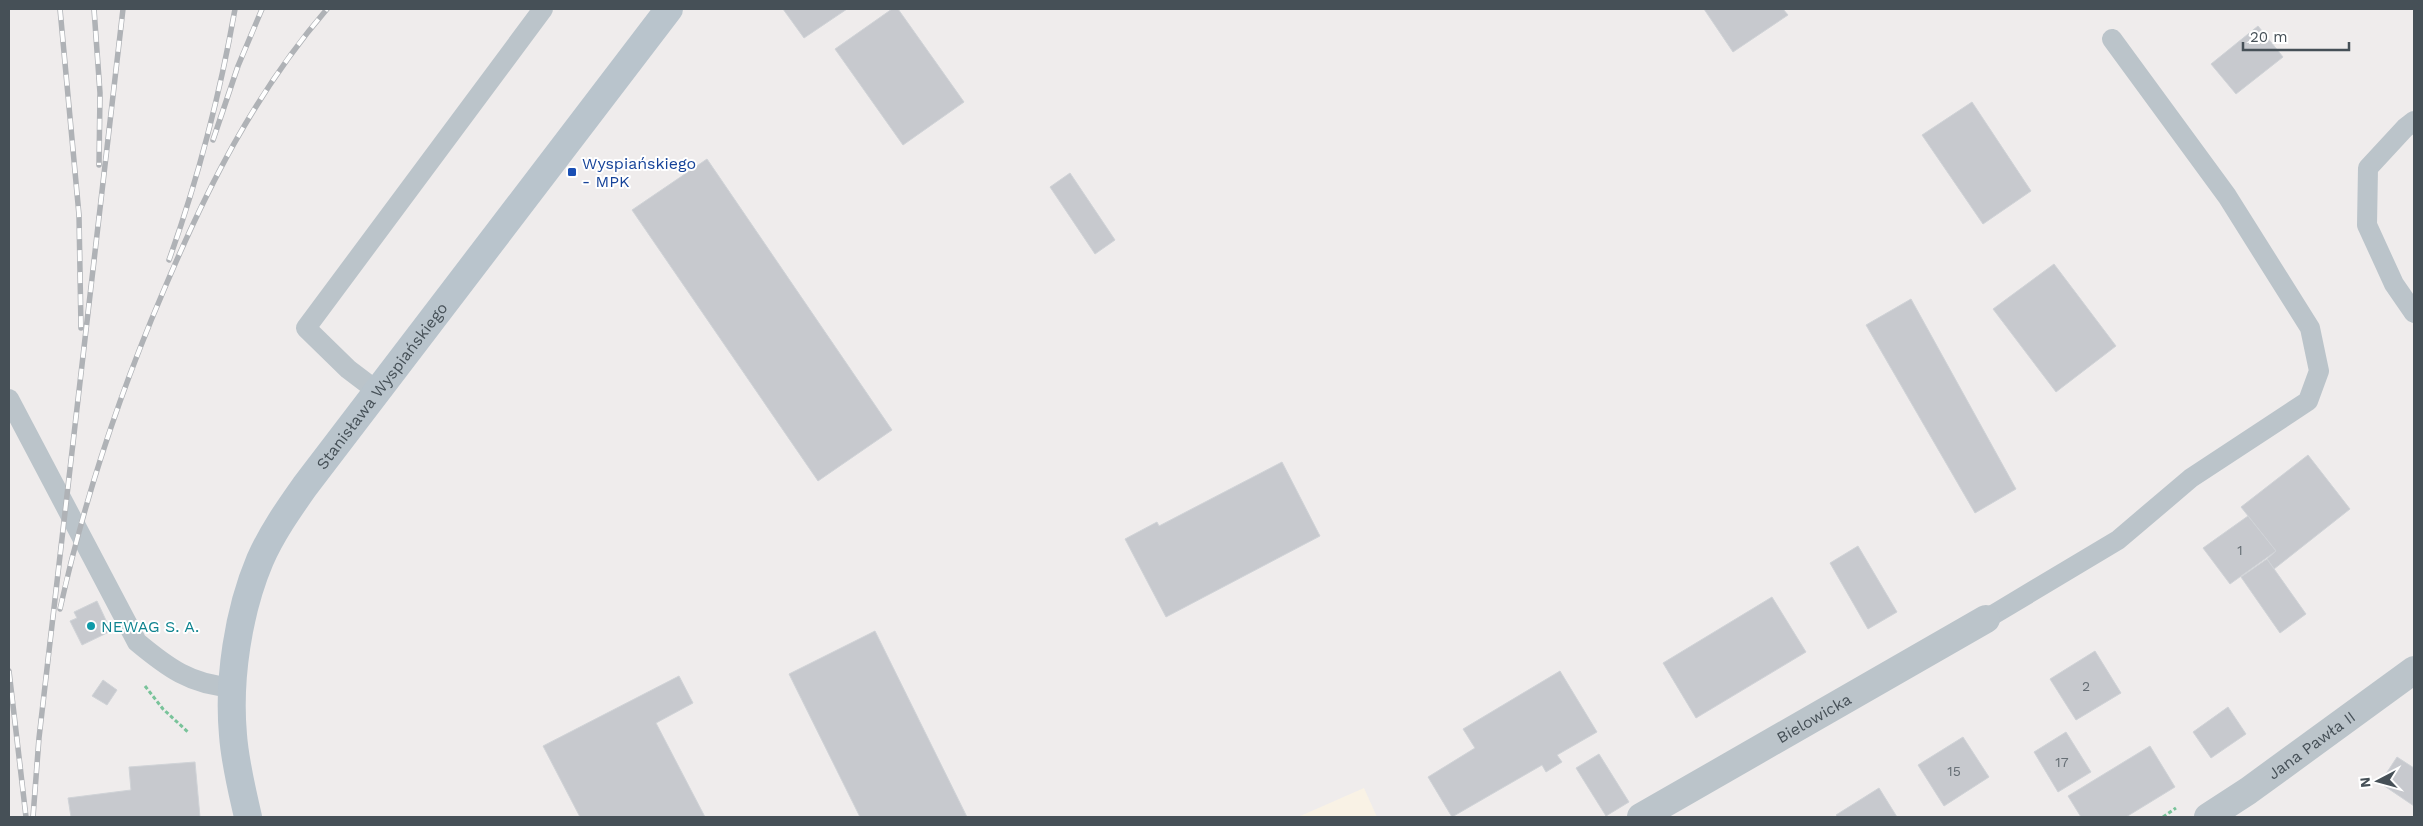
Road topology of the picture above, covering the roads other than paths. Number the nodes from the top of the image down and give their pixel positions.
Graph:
1 (543, 9) edge
2 (669, 9) edge
3 (2112, 39) dead end
4 (2414, 121) edge
5 (2414, 313) edge
6 (377, 391) junction
7 (9, 398) edge
8 (1986, 619) joint
9 (2414, 670) edge
10 (232, 687) junction
11 (248, 817) edge
12 (1641, 817) edge
13 (2208, 817) edge

1 - 6 lane
2 - 6 street, Stanisława Wyspiańskiego
3 - 8 lane
4 - 5 lane
6 - 10 street, Stanisława Wyspiańskiego
7 - 10 lane
8 - 12 street, Bielowicka
9 - 13 street, Jana Pawła II
10 - 11 street, Stanisława Wyspiańskiego

